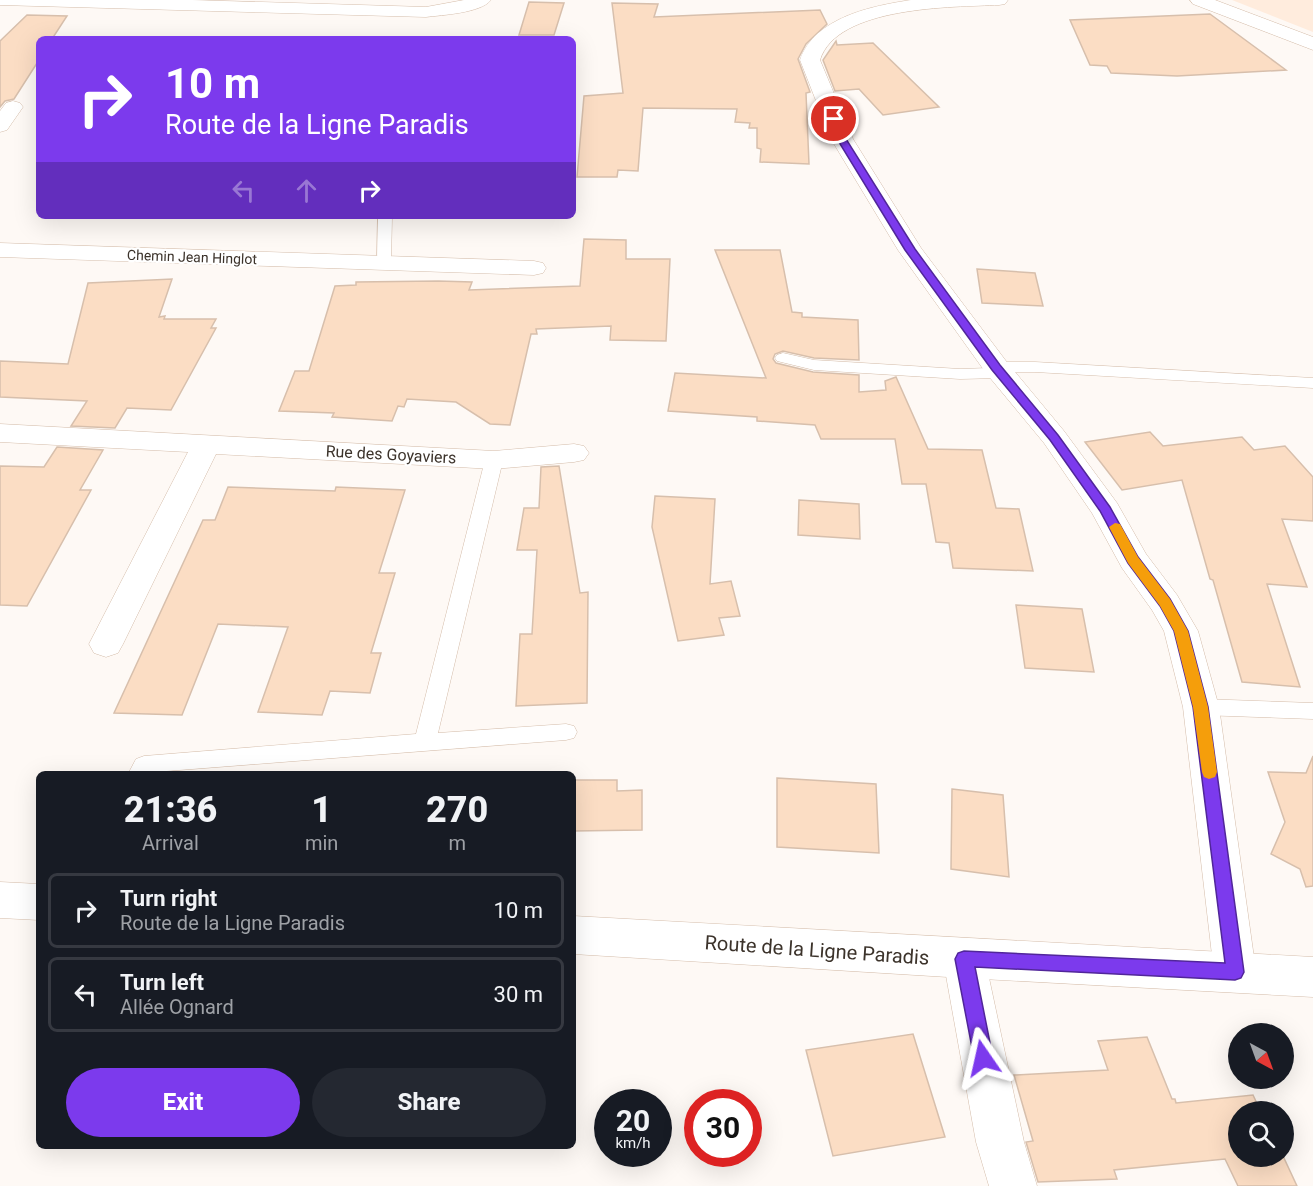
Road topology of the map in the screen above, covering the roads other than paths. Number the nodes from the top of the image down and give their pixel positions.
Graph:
1 (0, 0) edge
2 (482, 0) edge
3 (999, 0) edge
4 (1199, 0) edge
5 (1313, 44) edge
6 (13, 107) dead end
7 (0, 126) edge
8 (385, 219) edge
9 (0, 250) edge
10 (384, 264) junction
11 (534, 268) dead end
12 (783, 358) dead end
13 (998, 370) junction
14 (1313, 383) edge
15 (0, 432) edge
16 (207, 444) junction
17 (574, 453) dead end
18 (494, 460) junction
19 (106, 644) dead end
20 (1201, 707) junction
21 (1313, 711) edge
22 (566, 732) dead end
23 (424, 742) junction
24 (141, 771) edge
25 (0, 900) edge
26 (36, 902) edge
27 (576, 934) edge
28 (964, 959) junction
29 (1235, 972) junction
30 (1313, 977) edge
31 (1013, 1186) edge

1 - 2 street
3 - 13 street
4 - 5 street
6 - 7 street
8 - 10 lane
9 - 10 street, Chemin Jean Hinglot
10 - 11 street, Chemin Jean Hinglot
12 - 13 lane
13 - 14 lane
13 - 20 street
15 - 16 street, Rue des Goyaviers
16 - 18 street, Rue des Goyaviers
16 - 19 street
17 - 18 street, Rue des Goyaviers
18 - 23 lane
20 - 21 lane
20 - 29 street
22 - 23 lane
23 - 24 lane
25 - 26 street
27 - 28 street, Route de la Ligne Paradis
28 - 29 street, Route de la Ligne Paradis
28 - 31 street
29 - 30 street, Route de la Ligne Paradis

